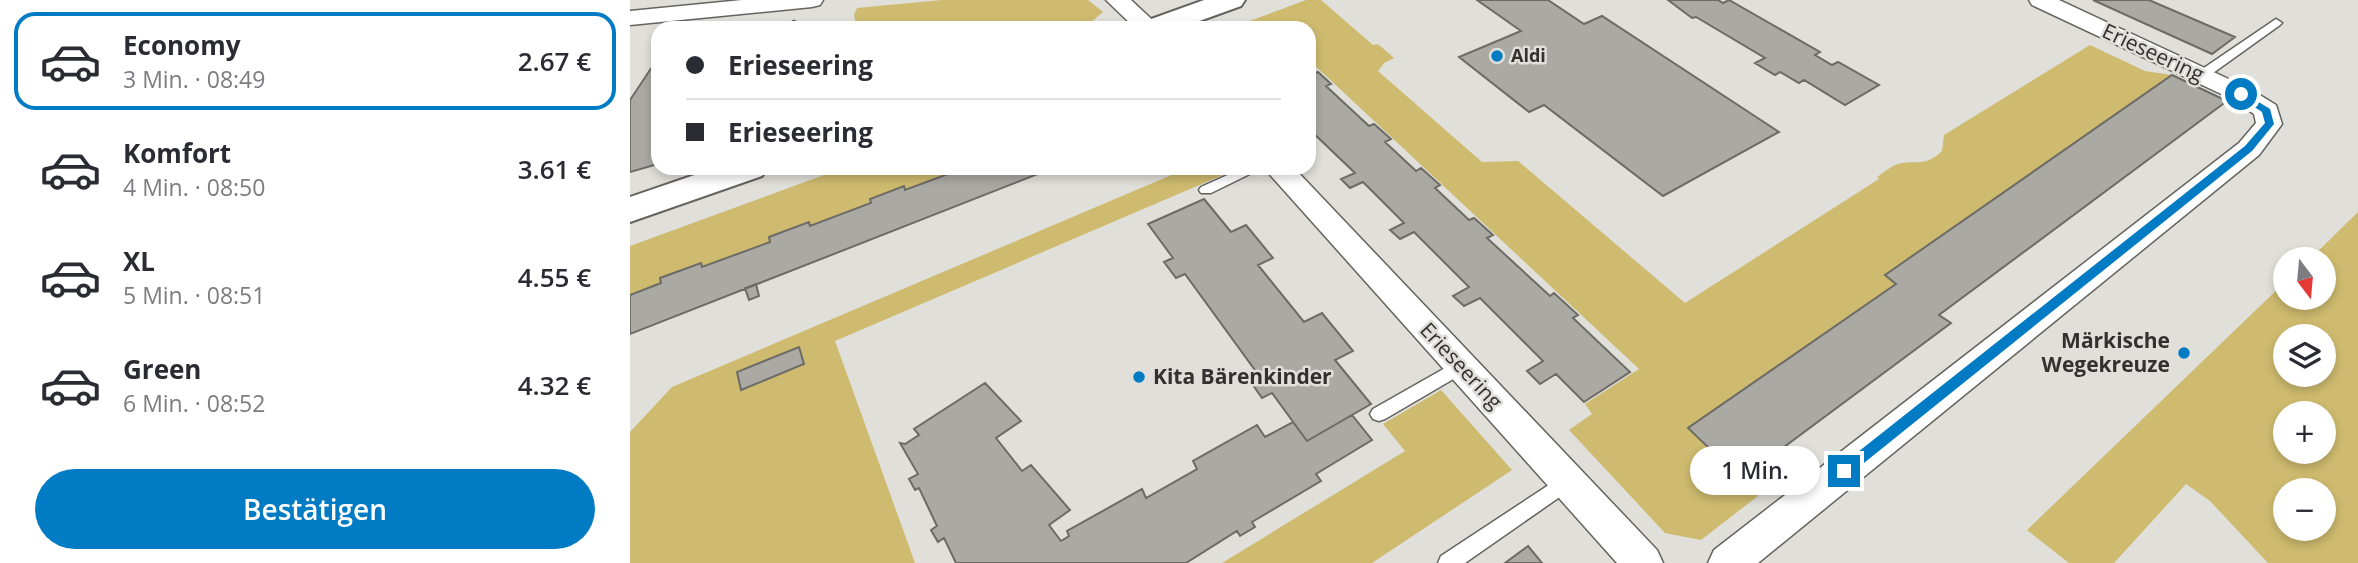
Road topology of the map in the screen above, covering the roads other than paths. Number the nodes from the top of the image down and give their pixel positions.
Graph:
1 (812, 0) edge
2 (1117, 0) edge
3 (1231, 0) edge
4 (2040, 0) edge
5 (630, 18) edge
6 (1142, 21) edge
7 (1171, 21) edge
8 (2276, 23) dead end
9 (2202, 75) junction
10 (728, 175) edge
11 (1239, 175) edge
12 (1284, 175) edge
13 (1206, 190) dead end
14 (630, 210) edge
15 (1461, 366) junction
16 (1378, 414) dead end
17 (1567, 481) junction
18 (1448, 563) edge
19 (1643, 563) edge
20 (1728, 563) edge

1 - 5 street
2 - 6 street
3 - 7 street
4 - 9 street, Erieseering
8 - 9 lane
9 - 20 street, Erieseering
10 - 14 street
11 - 13 lane
12 - 15 street, Erieseering
15 - 16 lane
15 - 17 street, Erieseering
17 - 18 lane
17 - 19 street, Erieseering

